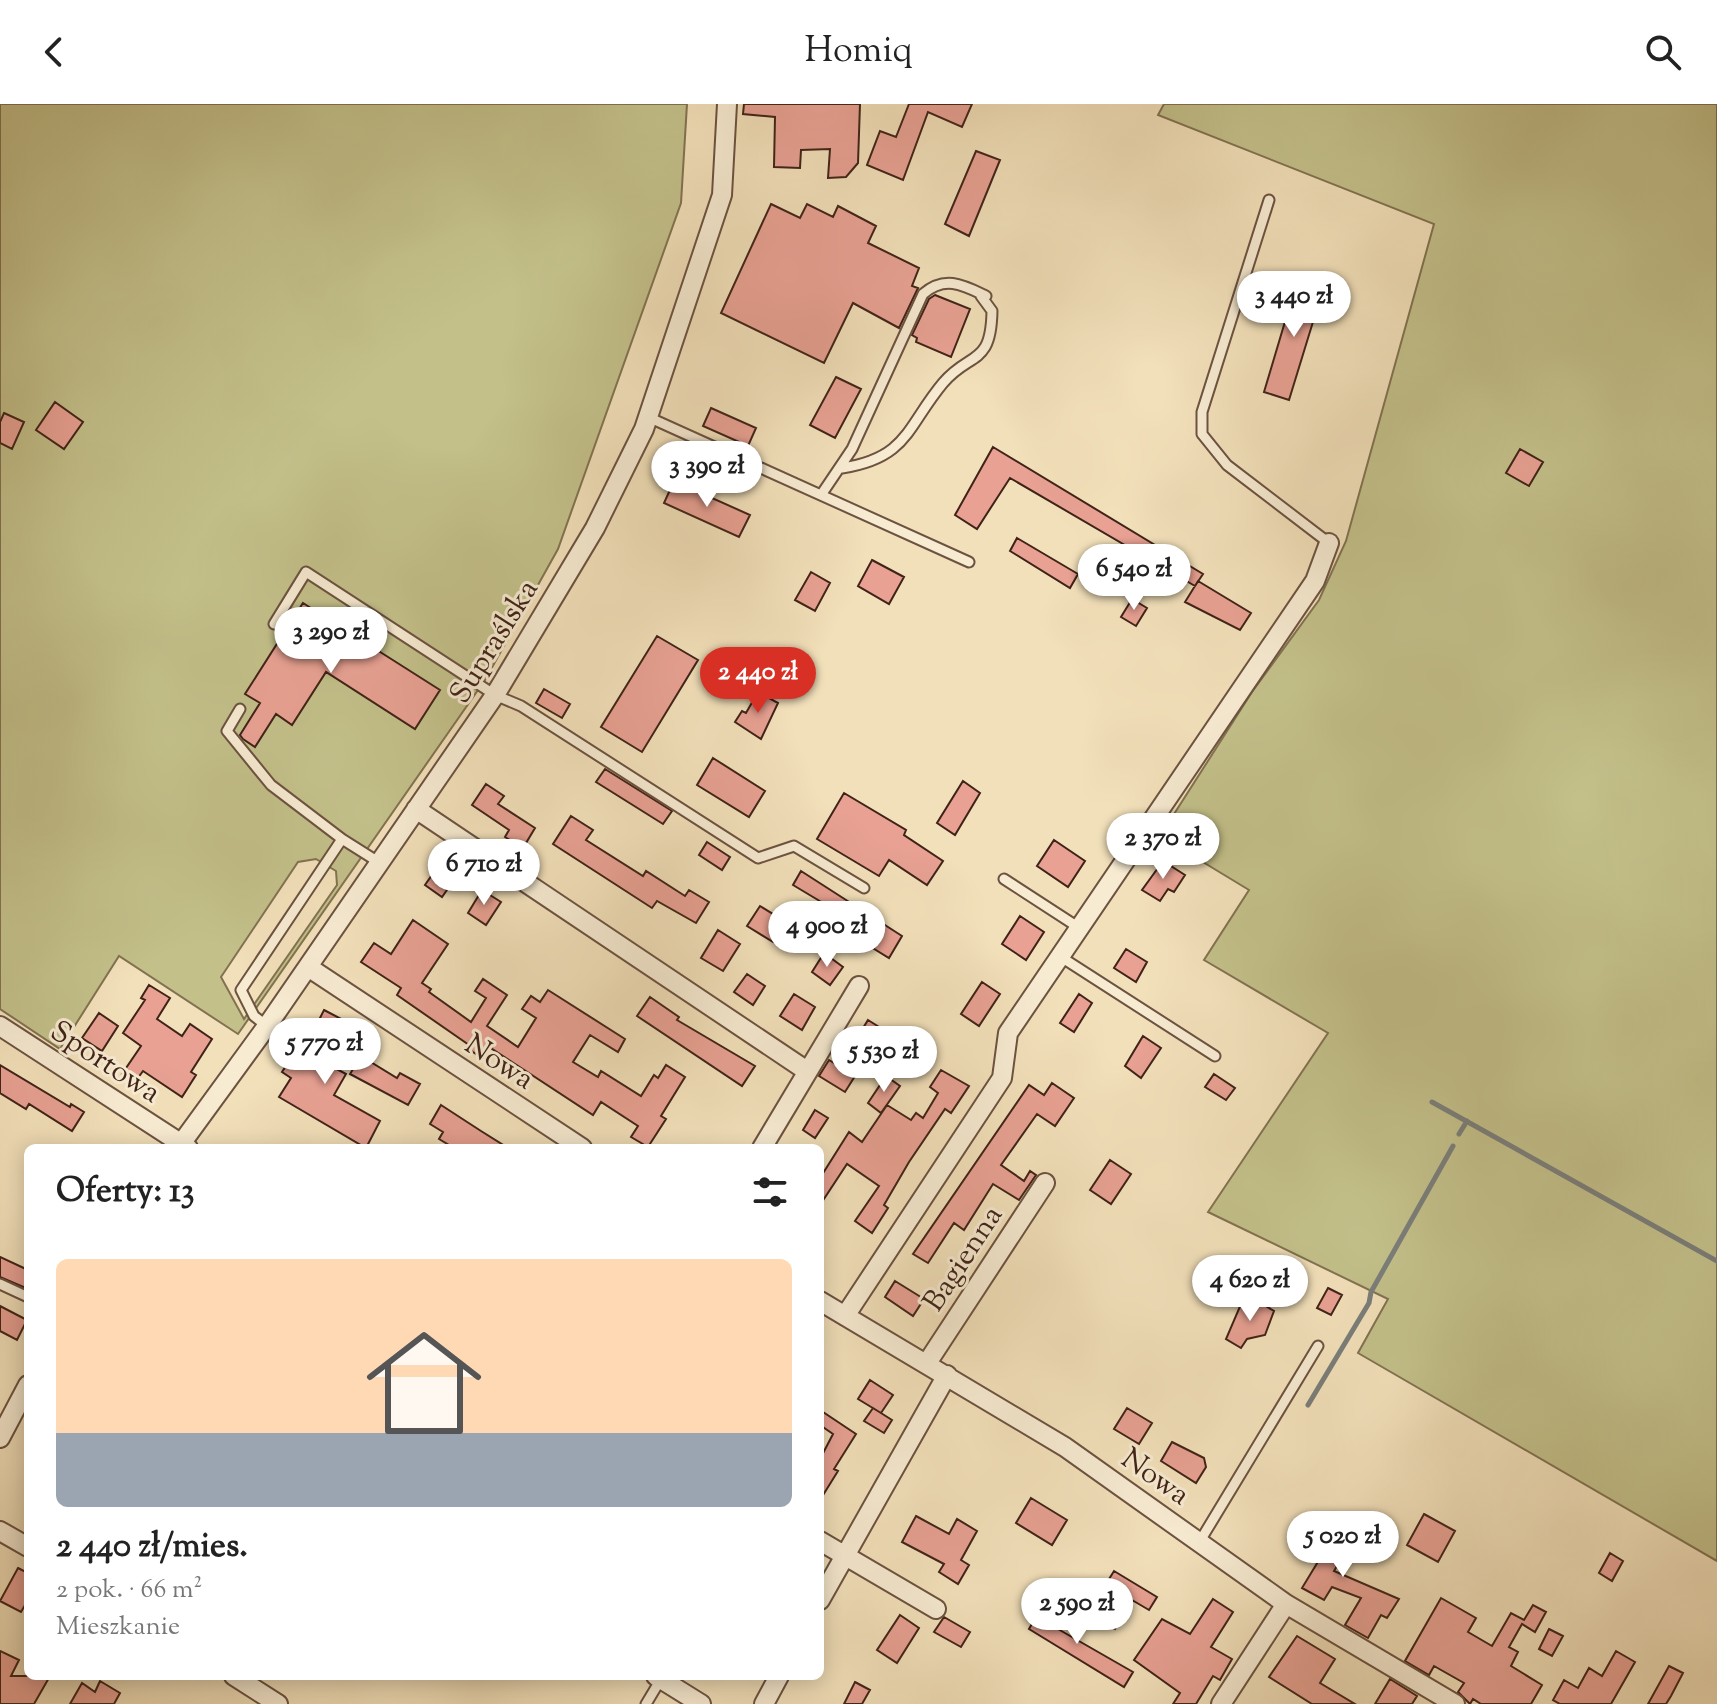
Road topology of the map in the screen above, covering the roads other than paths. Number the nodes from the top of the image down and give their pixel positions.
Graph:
1 (727, 104) edge
2 (1269, 200) dead end
3 (647, 417) junction
4 (842, 468) junction
5 (821, 495) junction
6 (1329, 543) joint
7 (969, 562) dead end
8 (274, 624) dead end
9 (495, 695) junction
10 (240, 709) dead end
11 (416, 809) junction
12 (342, 839) junction
13 (380, 863) junction
14 (1004, 879) dead end
15 (864, 888) dead end
16 (1081, 929) junction
17 (1061, 957) junction
18 (308, 967) junction
19 (859, 986) dead end
20 (0, 1026) edge
21 (267, 1026) junction
22 (1215, 1056) dead end
23 (807, 1071) junction
24 (179, 1144) edge
25 (183, 1144) edge
26 (576, 1144) edge
27 (764, 1144) edge
28 (1045, 1183) dead end
29 (0, 1284) edge
30 (24, 1295) edge
31 (824, 1303) edge
32 (845, 1316) junction
33 (1318, 1346) dead end
34 (927, 1363) junction
35 (947, 1375) junction
36 (24, 1393) edge
37 (0, 1438) edge
38 (0, 1531) edge
39 (1200, 1541) junction
40 (824, 1543) edge
41 (24, 1545) edge
42 (844, 1555) junction
43 (824, 1592) edge
44 (1286, 1604) junction
45 (936, 1609) dead end
46 (240, 1680) edge
47 (657, 1680) edge
48 (661, 1680) edge
49 (777, 1680) edge
50 (278, 1704) edge
51 (646, 1704) edge
52 (701, 1704) edge
53 (764, 1704) edge
54 (1221, 1704) edge
55 (1455, 1704) edge

1 - 3 street, Supraślska
2 - 6 lane
3 - 5 lane
3 - 9 street, Supraślska
4 - 4 lane
4 - 5 lane
5 - 7 lane
6 - 16 street
8 - 9 lane
9 - 11 street, Supraślska
9 - 15 lane
10 - 12 lane
11 - 13 street, Supraślska
11 - 23 street
12 - 13 lane
12 - 21 lane
13 - 18 street, Supraślska
14 - 16 lane
16 - 17 street
17 - 22 lane
17 - 32 street
18 - 21 street, Supraślska
18 - 26 street, Nowa
19 - 23 street
20 - 24 street, Sportowa
21 - 25 street, Supraślska
23 - 27 street
28 - 34 street, Bagienna
29 - 30 lane
31 - 32 street, Nowa
32 - 34 street, Nowa
33 - 39 lane
34 - 35 street, Nowa
35 - 39 street, Nowa
35 - 42 street
36 - 37 street
38 - 41 street
39 - 44 street, Nowa
40 - 42 street
42 - 43 street
42 - 45 street
44 - 54 street
44 - 55 street, Nowa
46 - 50 street
47 - 51 lane
48 - 52 street
49 - 53 street

